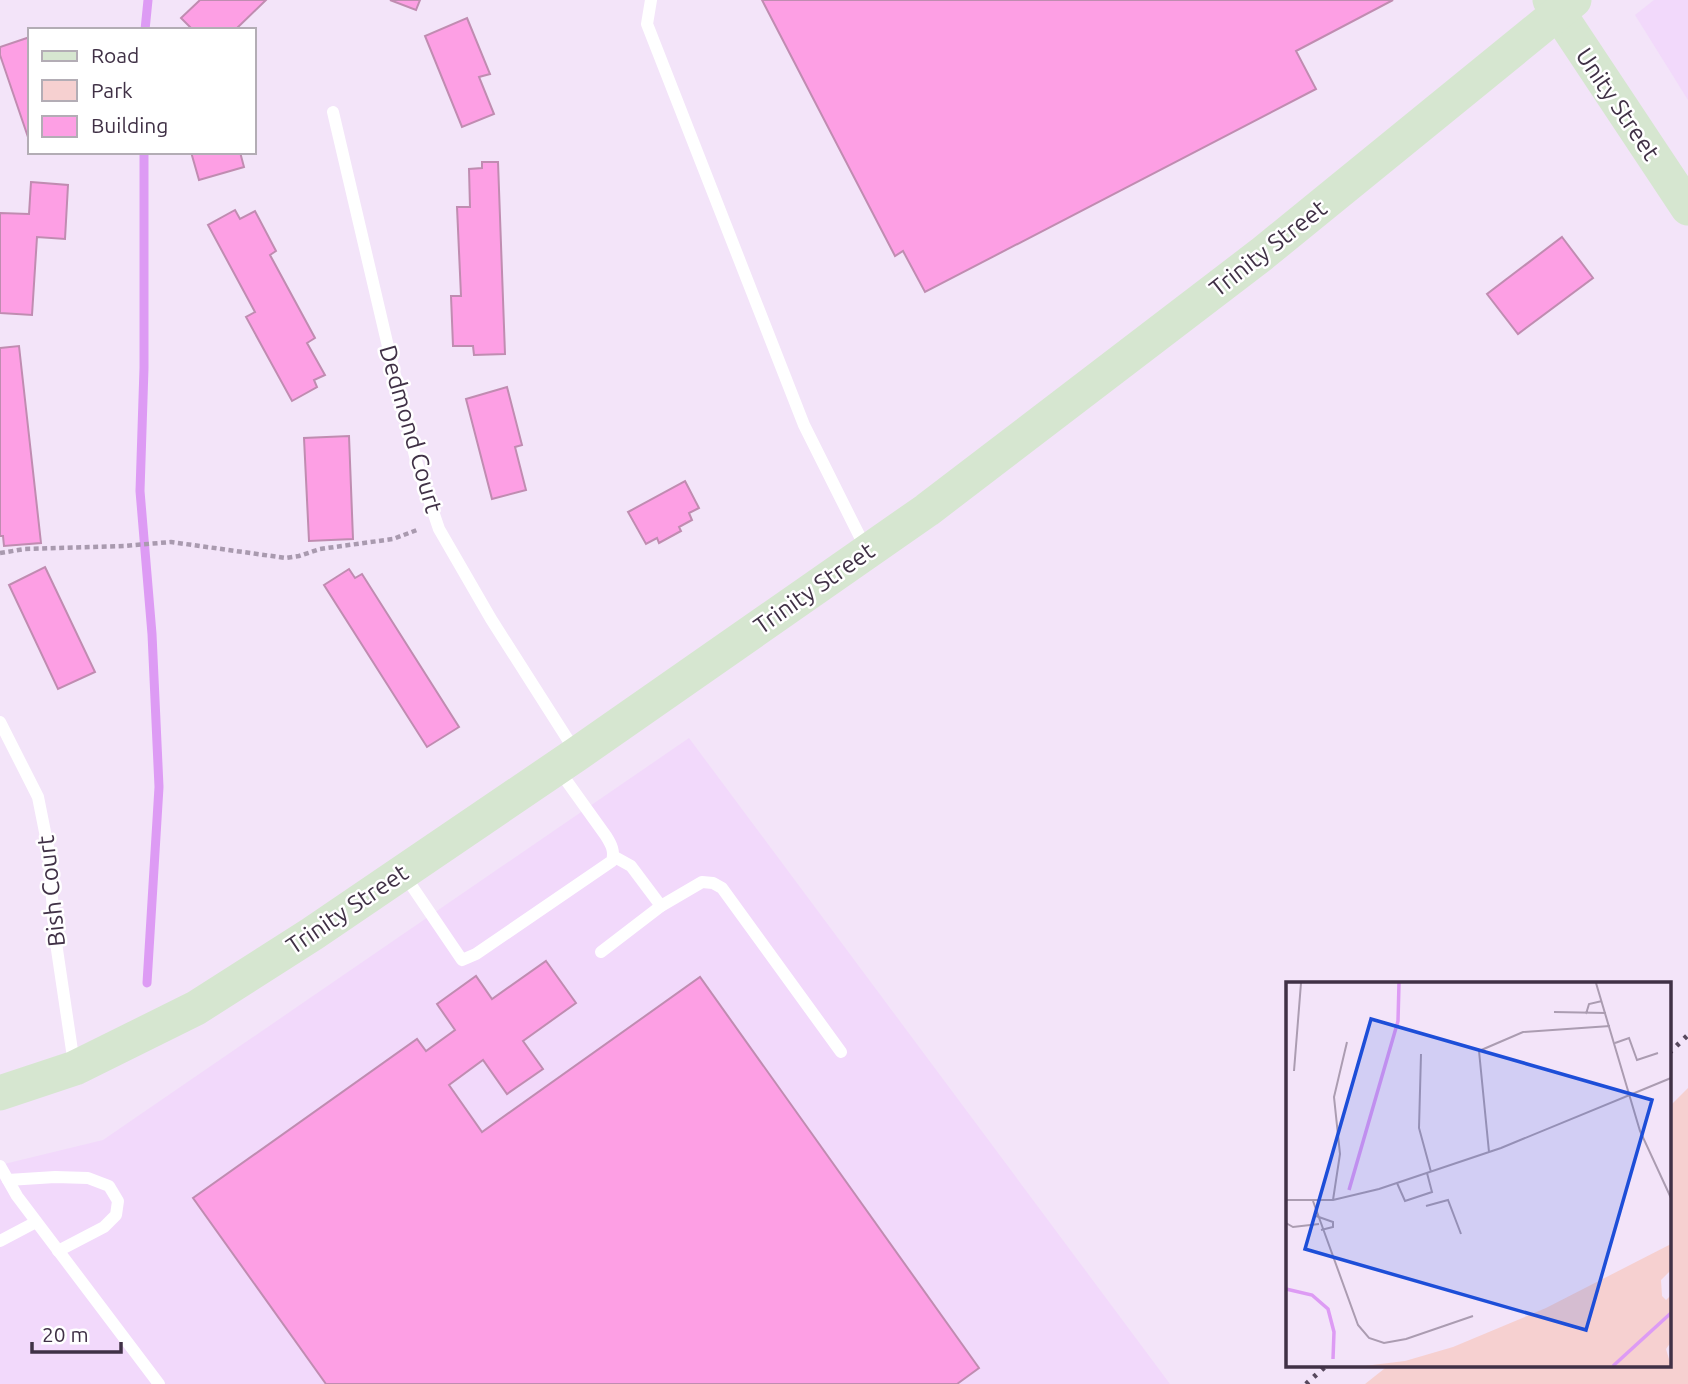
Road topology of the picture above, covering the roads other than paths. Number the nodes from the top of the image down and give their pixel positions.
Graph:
1 (651, 0) edge
2 (1560, 4) edge
3 (332, 112) dead end
4 (1688, 208) edge
5 (867, 551) junction
6 (0, 722) edge
7 (567, 761) junction
8 (613, 856) junction
9 (402, 872) junction
10 (661, 906) junction
11 (601, 952) dead end
12 (841, 1052) dead end
13 (75, 1068) junction
14 (0, 1093) edge
15 (0, 1166) edge
16 (8, 1180) junction
17 (36, 1222) junction
18 (0, 1241) edge
19 (58, 1251) junction
20 (159, 1384) edge

1 - 5 lane
2 - 4 street, Unity Street
2 - 5 street, Trinity Street
3 - 7 lane, Dedmond Court
5 - 7 street, Trinity Street
6 - 13 lane, Bish Court
7 - 8 lane, Dedmond Court
7 - 9 street, Trinity Street
8 - 9 lane
8 - 10 lane
9 - 13 street, Trinity Street
10 - 11 lane
10 - 12 lane
13 - 14 street, Trinity Street
15 - 16 lane
16 - 17 lane
16 - 19 lane
17 - 18 lane
17 - 19 lane
19 - 20 lane

